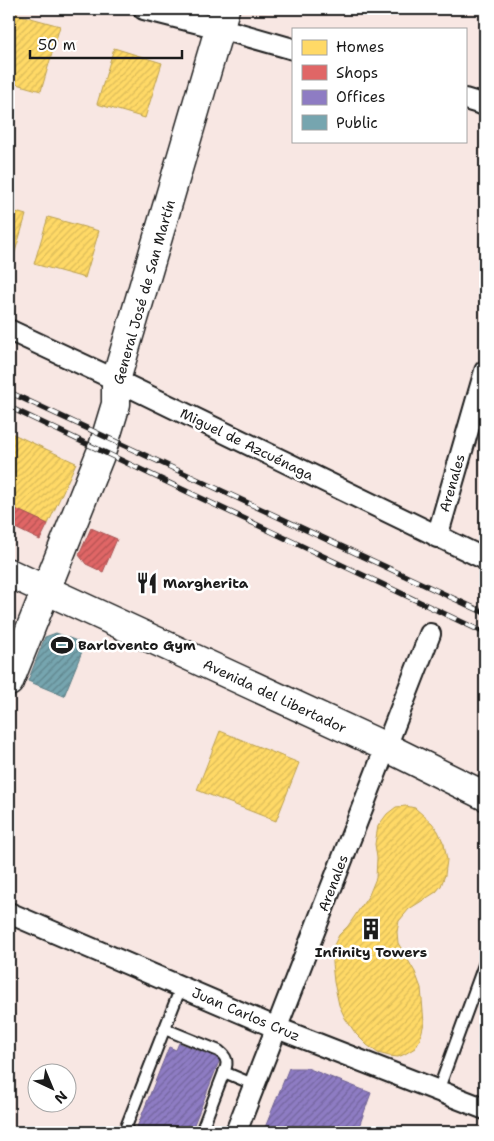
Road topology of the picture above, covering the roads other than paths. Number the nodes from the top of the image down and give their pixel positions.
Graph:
1 (144, 9) edge
2 (222, 18) edge
3 (292, 49) edge
4 (466, 99) edge
5 (485, 105) edge
6 (9, 330) edge
7 (485, 371) edge
8 (116, 380) junction
9 (437, 536) junction
10 (485, 559) edge
11 (9, 573) edge
12 (46, 591) junction
13 (430, 634) dead end
14 (9, 682) edge
15 (386, 747) junction
16 (485, 796) edge
17 (9, 913) edge
18 (485, 962) edge
19 (181, 987) junction
20 (277, 1028) junction
21 (165, 1029) junction
22 (224, 1072) junction
23 (255, 1084) junction
24 (438, 1091) junction
25 (485, 1109) edge
26 (124, 1132) edge
27 (201, 1132) edge
28 (236, 1132) edge

1 - 2 street
2 - 3 street
2 - 8 street, General José de San Martín
4 - 5 street
6 - 8 street, Miguel de Azcuénaga
7 - 9 street, Arenales
8 - 9 street, Miguel de Azcuénaga
8 - 12 street, General José de San Martín
9 - 10 street, Miguel de Azcuénaga
11 - 12 street, Avenida del Libertador
12 - 14 street, General José de San Martín
12 - 15 street, Avenida del Libertador
13 - 15 street, Arenales
15 - 16 street, Avenida del Libertador
15 - 20 street, Arenales
17 - 19 street, Juan Carlos Cruz
18 - 24 lane
19 - 20 street, Juan Carlos Cruz
19 - 21 lane
20 - 23 street, Arenales
20 - 24 street, Juan Carlos Cruz
21 - 22 lane
21 - 26 lane
22 - 23 lane
22 - 27 lane
23 - 28 street, Arenales
24 - 25 street, Juan Carlos Cruz

